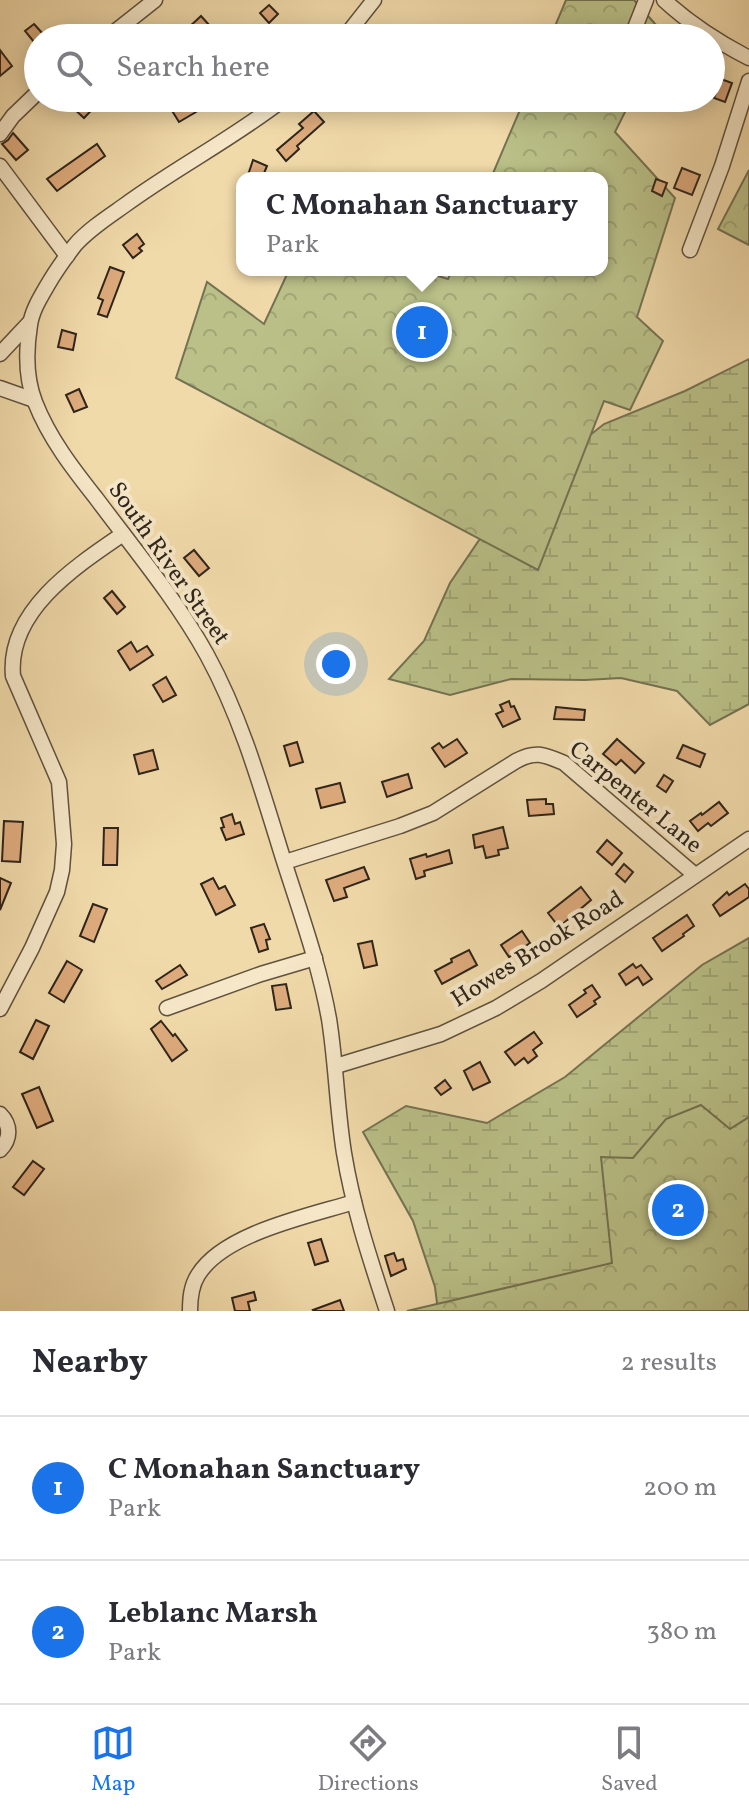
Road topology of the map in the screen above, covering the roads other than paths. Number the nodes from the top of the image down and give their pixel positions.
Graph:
1 (155, 0) edge
2 (374, 0) edge
3 (646, 0) edge
4 (664, 0) edge
5 (125, 24) edge
6 (355, 24) edge
7 (637, 24) edge
8 (692, 24) edge
9 (725, 46) edge
10 (749, 58) edge
11 (749, 81) edge
12 (24, 105) edge
13 (267, 112) edge
14 (0, 134) edge
15 (0, 166) edge
16 (690, 250) dead end
17 (67, 256) junction
18 (30, 321) junction
19 (0, 354) edge
20 (0, 388) edge
21 (34, 400) junction
22 (123, 534) junction
23 (7, 676) edge
24 (749, 839) edge
25 (285, 862) junction
26 (695, 875) junction
27 (315, 958) junction
28 (167, 1008) dead end
29 (0, 1009) edge
30 (336, 1066) junction
31 (0, 1114) edge
32 (0, 1150) edge
33 (354, 1202) junction
34 (190, 1311) edge
35 (387, 1311) edge

1 - 5 street
2 - 6 street
3 - 7 street
4 - 8 street
9 - 10 street
11 - 16 street
12 - 14 street
13 - 17 street, South River Street
15 - 17 street
17 - 18 street, South River Street
18 - 19 street
18 - 21 street, South River Street
20 - 21 street
21 - 22 street, South River Street
22 - 23 street
22 - 25 street, South River Street
23 - 29 street
24 - 26 street, Howes Brook Road
25 - 26 street, Carpenter Lane
25 - 27 street, South River Street
26 - 30 street, Howes Brook Road
27 - 28 street
27 - 30 street, South River Street
30 - 33 street, South River Street
31 - 32 street
33 - 34 street
33 - 35 street, South River Street

